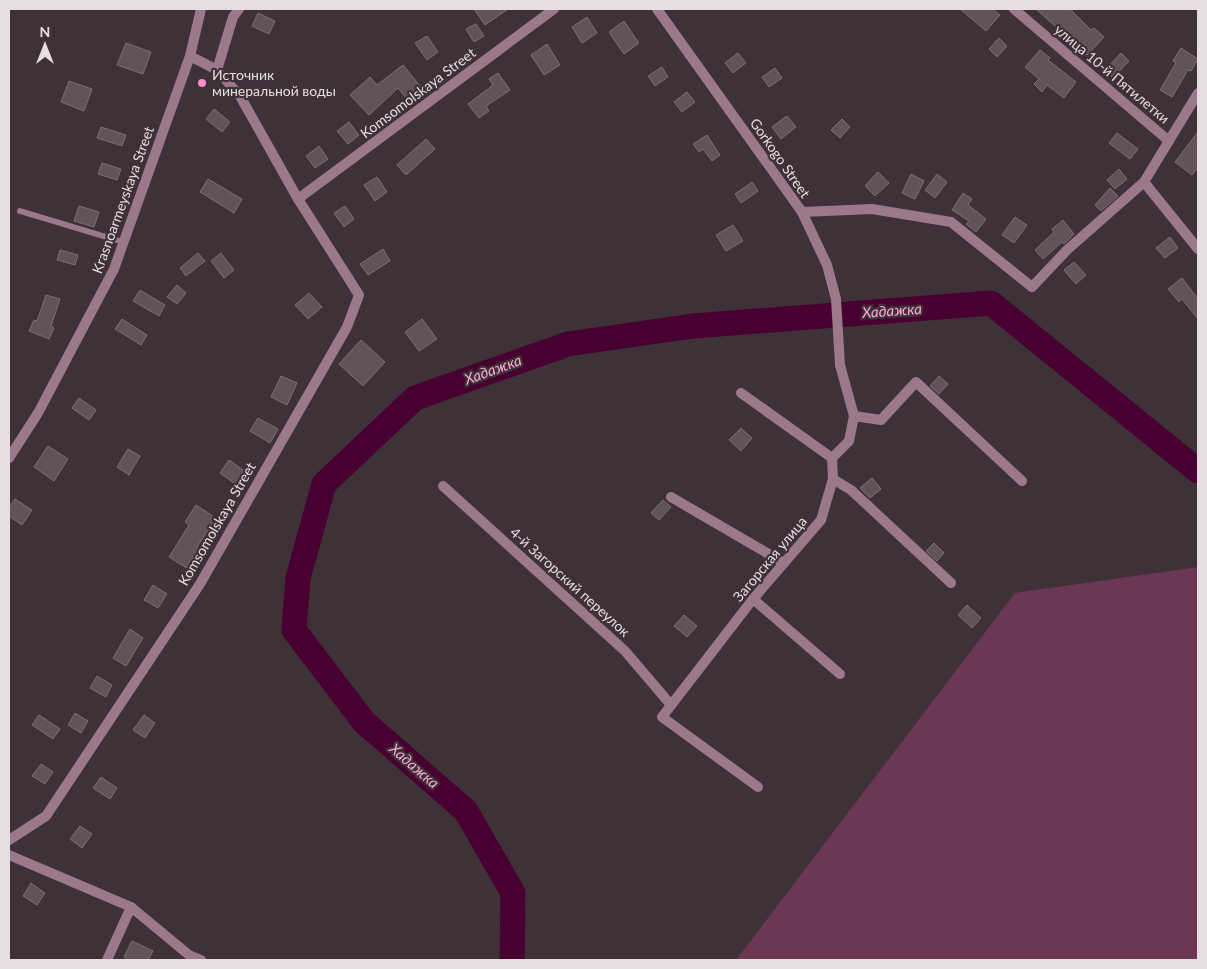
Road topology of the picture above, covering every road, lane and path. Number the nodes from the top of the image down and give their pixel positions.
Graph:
1 (201, 9) edge
2 (239, 9) edge
3 (554, 9) edge
4 (658, 9) edge
5 (1014, 9) edge
6 (190, 56) junction
7 (217, 70) junction
8 (1198, 93) edge
9 (1169, 141) junction
10 (1144, 182) junction
11 (298, 199) junction
12 (20, 211) dead end
13 (802, 212) junction
14 (124, 242) junction
15 (1198, 249) edge
16 (741, 393) dead end
17 (854, 416) junction
18 (9, 458) edge
19 (832, 458) junction
20 (833, 479) junction
21 (1022, 481) dead end
22 (443, 486) dead end
23 (671, 497) dead end
24 (784, 563) junction
25 (951, 583) dead end
26 (753, 599) junction
27 (840, 674) dead end
28 (671, 705) junction
29 (758, 787) dead end
30 (9, 840) edge
31 (10, 858) edge
32 (132, 907) junction
33 (107, 960) edge
34 (201, 960) edge

1 - 6 street, Krasnoarmeyskaya Street
2 - 7 street
3 - 11 street, Komsomolskaya Street
4 - 13 street, Gorkogo Street
5 - 9 street, улица 10-й Пятилетки
6 - 7 street
6 - 14 street, Krasnoarmeyskaya Street
7 - 11 street, Komsomolskaya Street
8 - 9 street
9 - 10 street
10 - 13 street, Gorkogo Street
10 - 15 street
11 - 30 street, Komsomolskaya Street
12 - 14 lane
13 - 17 street
14 - 18 street, Krasnoarmeyskaya Street
16 - 19 street
17 - 19 street
17 - 21 street
19 - 20 street, Загорская улица
20 - 24 street, Загорская улица
20 - 25 street
22 - 28 street, 4-й Загорский переулок
23 - 24 street
24 - 26 street, Загорская улица
26 - 27 street
26 - 28 street, Загорская улица
28 - 29 street, Загорская улица
31 - 32 street
32 - 33 street
32 - 34 street

